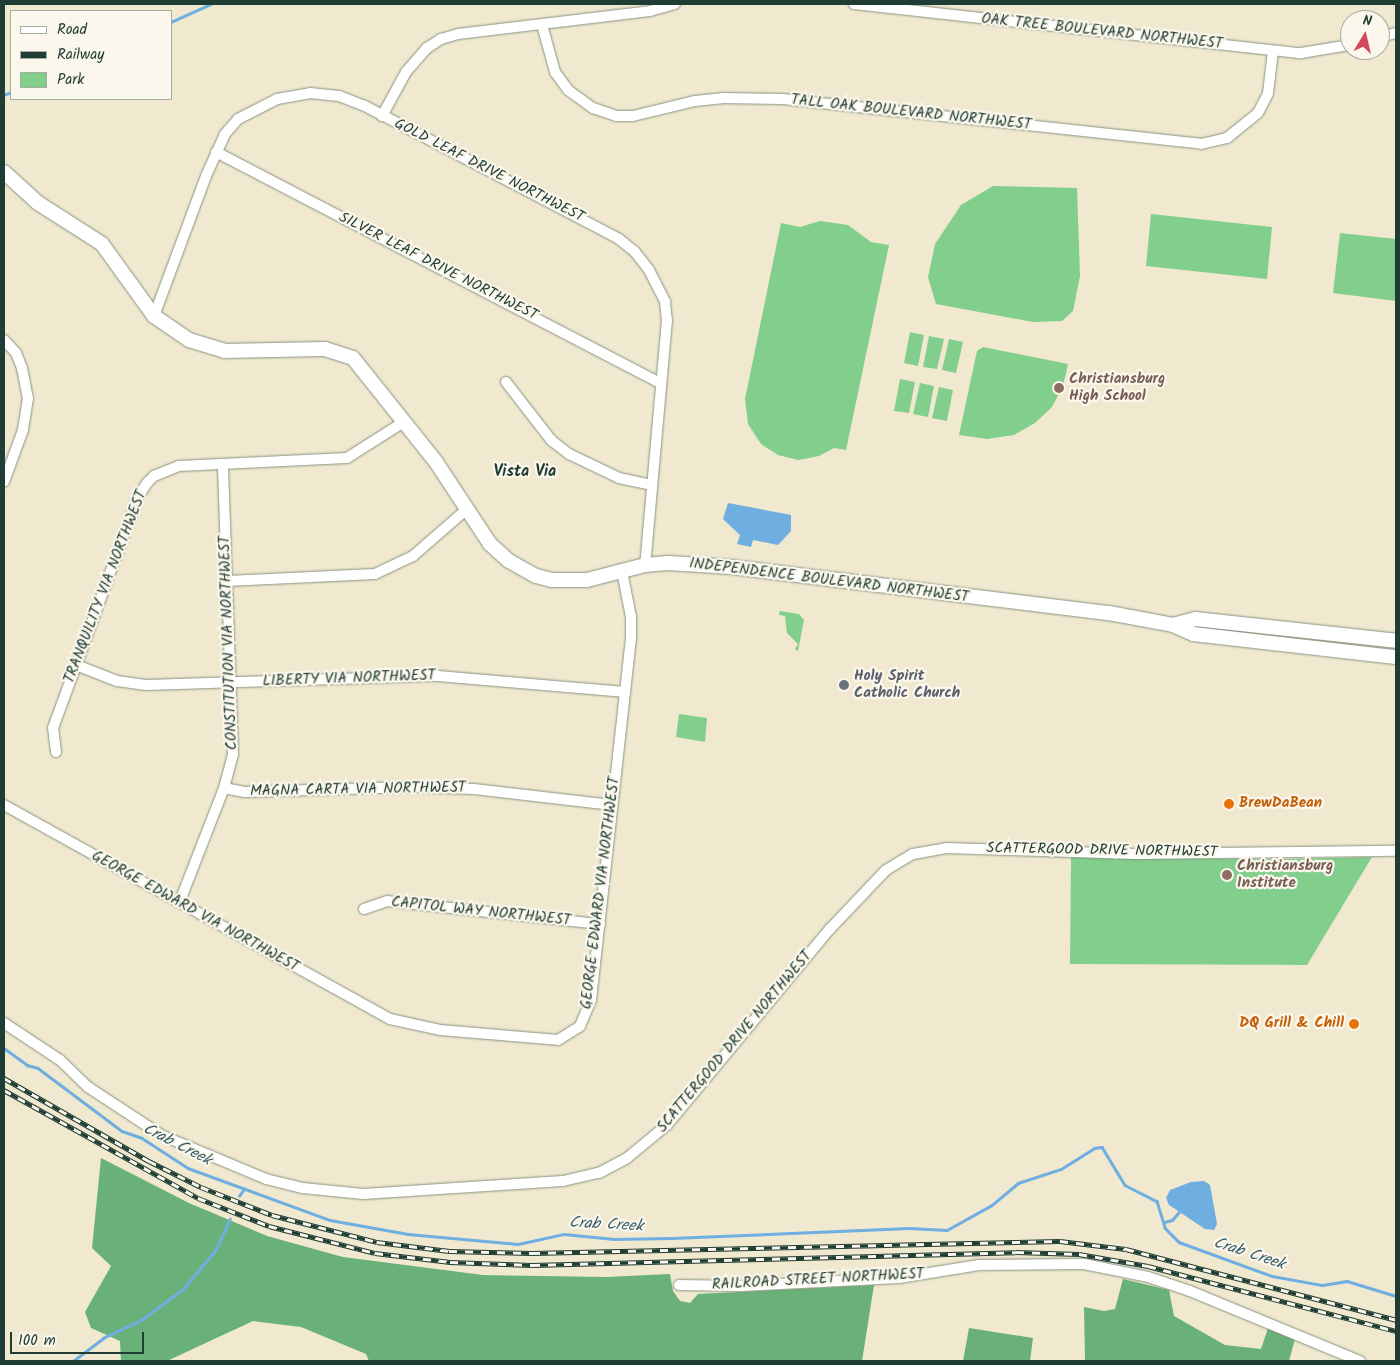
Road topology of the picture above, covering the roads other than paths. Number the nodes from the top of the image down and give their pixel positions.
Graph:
1 (675, 4) edge
2 (854, 4) edge
3 (626, 9) edge
4 (542, 25) junction
5 (1340, 48) edge
6 (1273, 51) junction
7 (382, 116) junction
8 (216, 152) junction
9 (4, 172) edge
10 (154, 316) junction
11 (4, 340) edge
12 (506, 382) dead end
13 (660, 383) junction
14 (405, 421) junction
15 (223, 464) junction
16 (4, 482) edge
17 (651, 485) junction
18 (466, 510) junction
19 (645, 565) junction
20 (622, 571) junction
21 (227, 581) junction
22 (1174, 625) junction
23 (1396, 641) edge
24 (1396, 657) edge
25 (76, 666) junction
26 (231, 682) junction
27 (625, 692) junction
28 (56, 752) dead end
29 (224, 788) junction
30 (612, 804) junction
31 (4, 805) edge
32 (1396, 852) edge
33 (180, 901) junction
34 (364, 909) dead end
35 (600, 924) junction
36 (4, 1023) edge
37 (679, 1285) dead end
38 (1360, 1361) edge

1 - 3 street
2 - 6 street, OAK TREE BOULEVARD NORTHWEST
3 - 4 street
4 - 6 street, TALL OAK BOULEVARD NORTHWEST
4 - 7 street
5 - 6 street, OAK TREE BOULEVARD NORTHWEST
7 - 8 street, GOLD LEAF DRIVE NORTHWEST
7 - 13 street, GOLD LEAF DRIVE NORTHWEST
8 - 10 street, GOLD LEAF DRIVE NORTHWEST
8 - 13 street, SILVER LEAF DRIVE NORTHWEST
9 - 10 street, INDEPENDENCE BOULEVARD NORTHWEST
10 - 14 street, INDEPENDENCE BOULEVARD NORTHWEST
11 - 16 street
12 - 17 street
13 - 17 street, GOLD LEAF DRIVE NORTHWEST
14 - 15 street, TRANQUILITY VIA NORTHWEST
14 - 18 street, INDEPENDENCE BOULEVARD NORTHWEST
15 - 21 street, CONSTITUTION VIA NORTHWEST
15 - 25 street, TRANQUILITY VIA NORTHWEST
17 - 19 street, GOLD LEAF DRIVE NORTHWEST
18 - 20 street, INDEPENDENCE BOULEVARD NORTHWEST
18 - 21 street
19 - 20 street, INDEPENDENCE BOULEVARD NORTHWEST
19 - 22 street, INDEPENDENCE BOULEVARD NORTHWEST
20 - 27 street, GEORGE EDWARD VIA NORTHWEST
21 - 26 street, CONSTITUTION VIA NORTHWEST
22 - 23 street, INDEPENDENCE BOULEVARD NORTHWEST
22 - 24 street, INDEPENDENCE BOULEVARD NORTHWEST
25 - 26 street, LIBERTY VIA NORTHWEST
25 - 28 street, TRANQUILITY VIA NORTHWEST
26 - 27 street, LIBERTY VIA NORTHWEST
26 - 29 street, CONSTITUTION VIA NORTHWEST
27 - 30 street, GEORGE EDWARD VIA NORTHWEST
29 - 30 street, MAGNA CARTA VIA NORTHWEST
29 - 33 street, CONSTITUTION VIA NORTHWEST
30 - 35 street, GEORGE EDWARD VIA NORTHWEST
31 - 33 street, GEORGE EDWARD VIA NORTHWEST
32 - 36 street, SCATTERGOOD DRIVE NORTHWEST
33 - 35 street, GEORGE EDWARD VIA NORTHWEST
34 - 35 street, CAPITOL WAY NORTHWEST
37 - 38 street, RAILROAD STREET NORTHWEST

